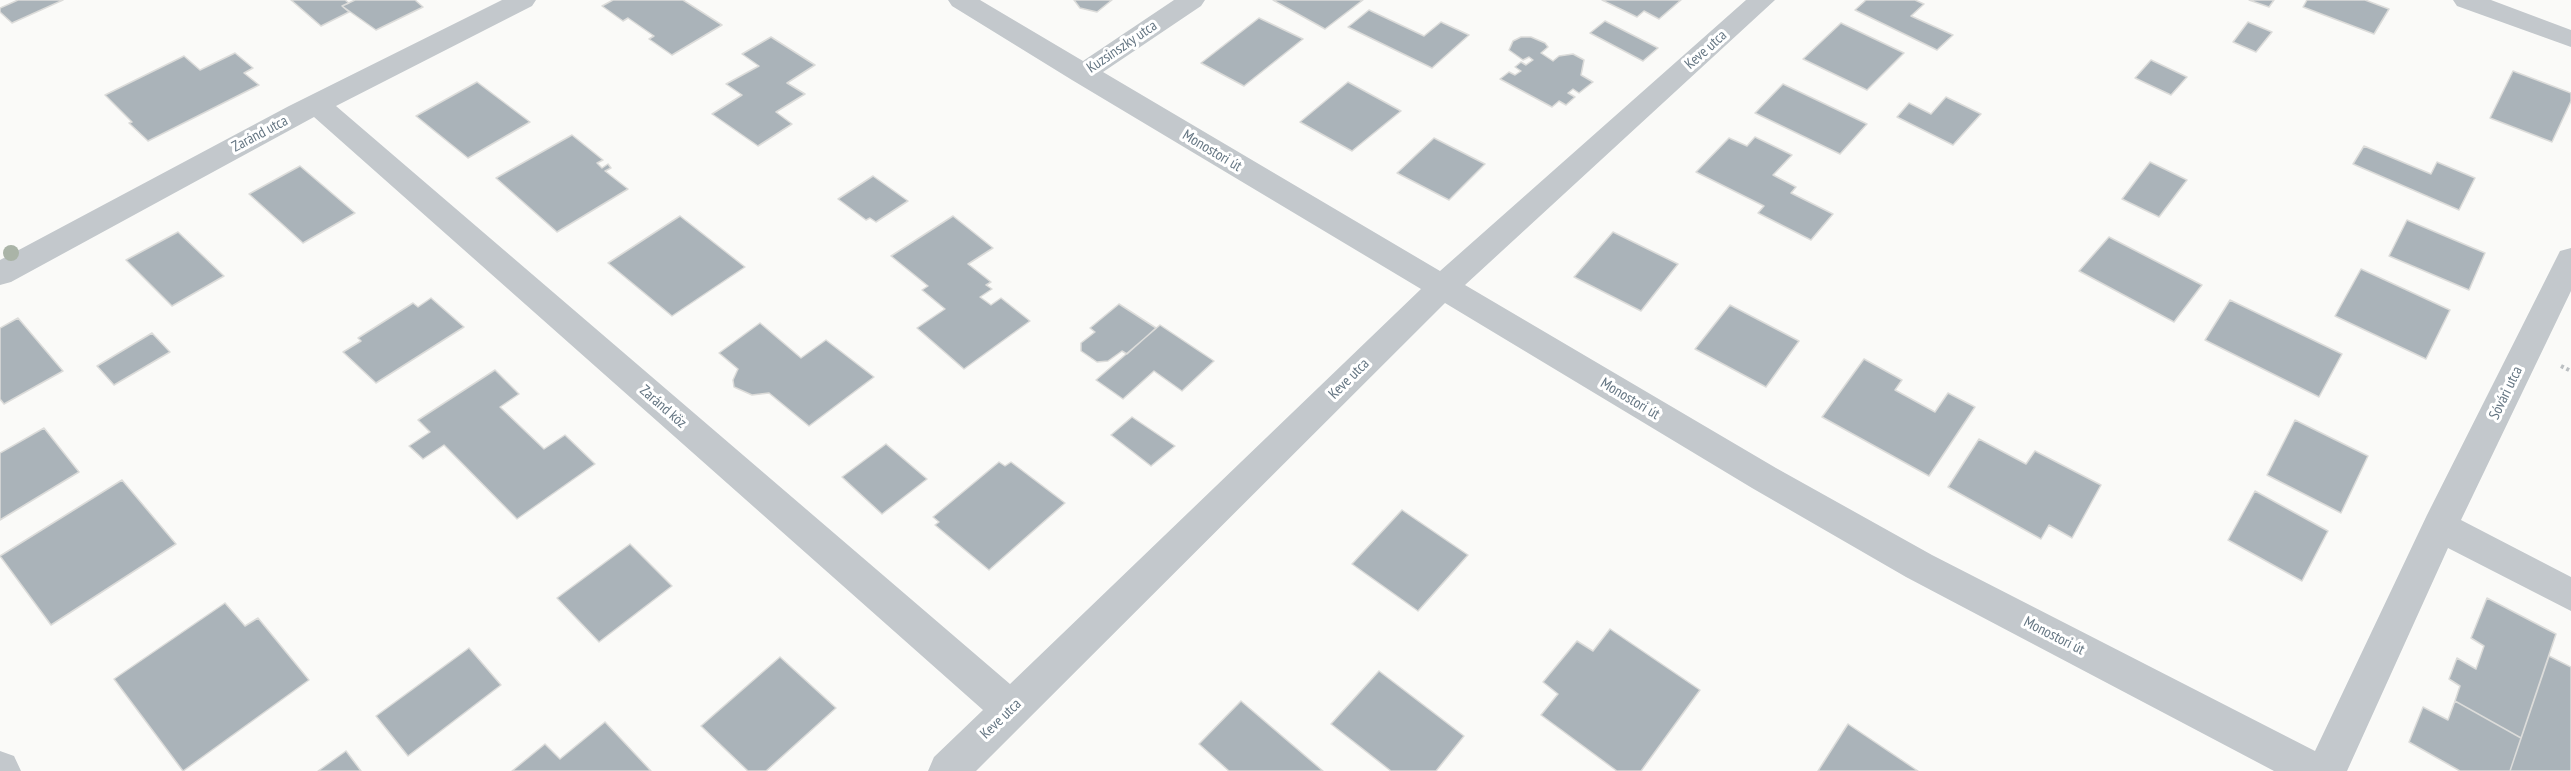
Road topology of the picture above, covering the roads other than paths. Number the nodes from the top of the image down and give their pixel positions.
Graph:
1 (524, 0) edge
2 (961, 0) edge
3 (1192, 0) edge
4 (1762, 0) edge
5 (2466, 0) edge
6 (2571, 39) edge
7 (1082, 74) junction
8 (317, 104) junction
9 (2571, 259) edge
10 (0, 274) edge
11 (1442, 287) junction
12 (2440, 526) junction
13 (2571, 595) edge
14 (1011, 710) junction
15 (948, 771) edge
16 (2314, 771) edge
17 (2326, 771) edge

1 - 8 street, Zaránd utca
2 - 7 street, Monostori út
3 - 7 street, Kuzsinszky utca
4 - 11 street, Keve utca
5 - 6 street
7 - 11 street, Monostori út
8 - 10 street, Zaránd utca
8 - 14 street, Zaránd köz
9 - 12 street, Sóvári utca
11 - 14 street, Keve utca
11 - 16 street, Monostori út
12 - 13 street
12 - 17 street, Sóvári utca
14 - 15 street, Keve utca

